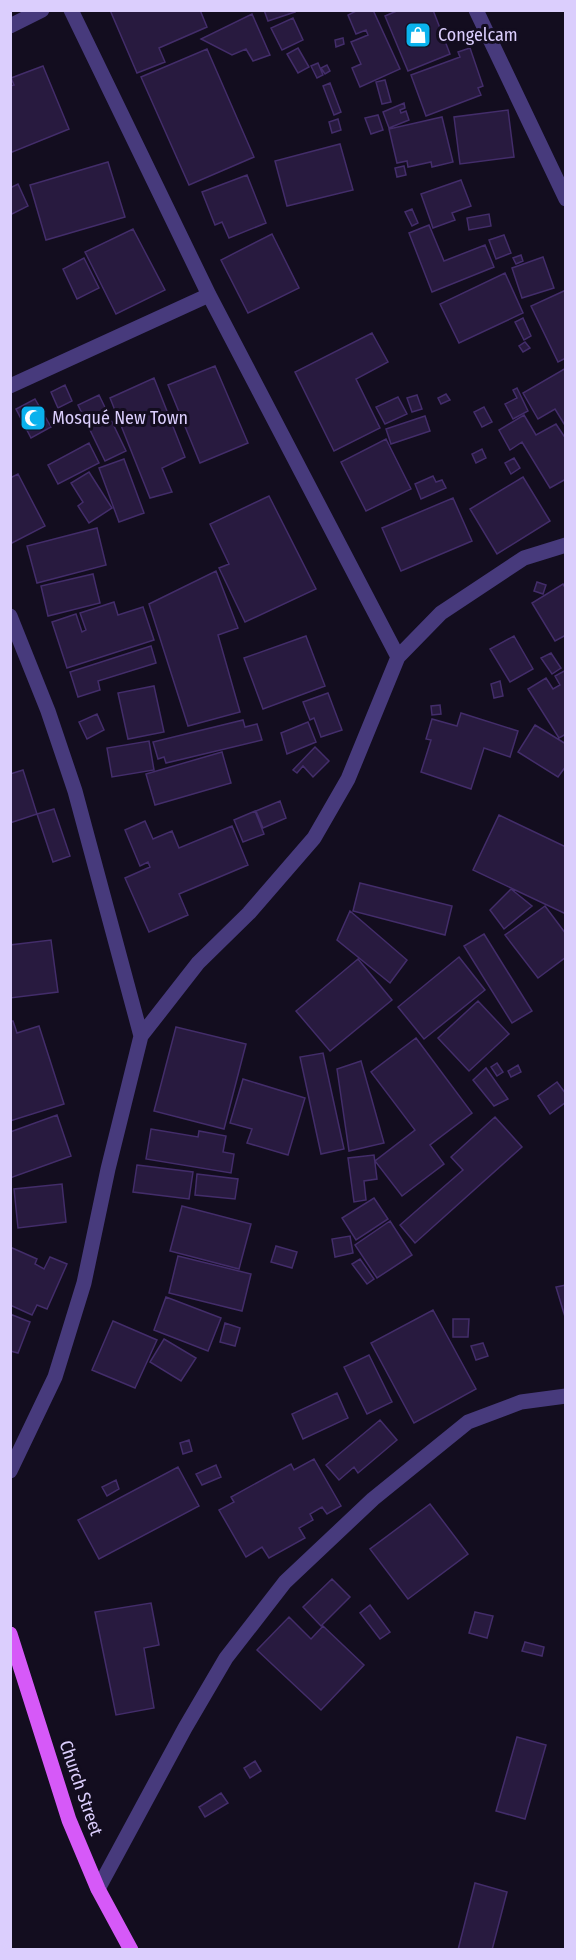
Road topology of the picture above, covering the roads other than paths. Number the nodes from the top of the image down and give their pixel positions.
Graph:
1 (42, 10) edge
2 (70, 10) edge
3 (476, 10) edge
4 (10, 26) edge
5 (566, 199) edge
6 (209, 295) junction
7 (10, 386) edge
8 (566, 545) edge
9 (10, 616) edge
10 (398, 657) junction
11 (141, 1036) junction
12 (566, 1396) edge
13 (10, 1471) edge
14 (10, 1634) edge
15 (98, 1889) junction
16 (131, 1950) edge

1 - 4 street
2 - 6 street
3 - 5 street
6 - 7 street
6 - 10 street
8 - 10 street
9 - 11 street
10 - 11 street
11 - 13 street
12 - 15 street
14 - 15 main road, Church Street
15 - 16 main road, Church Street

